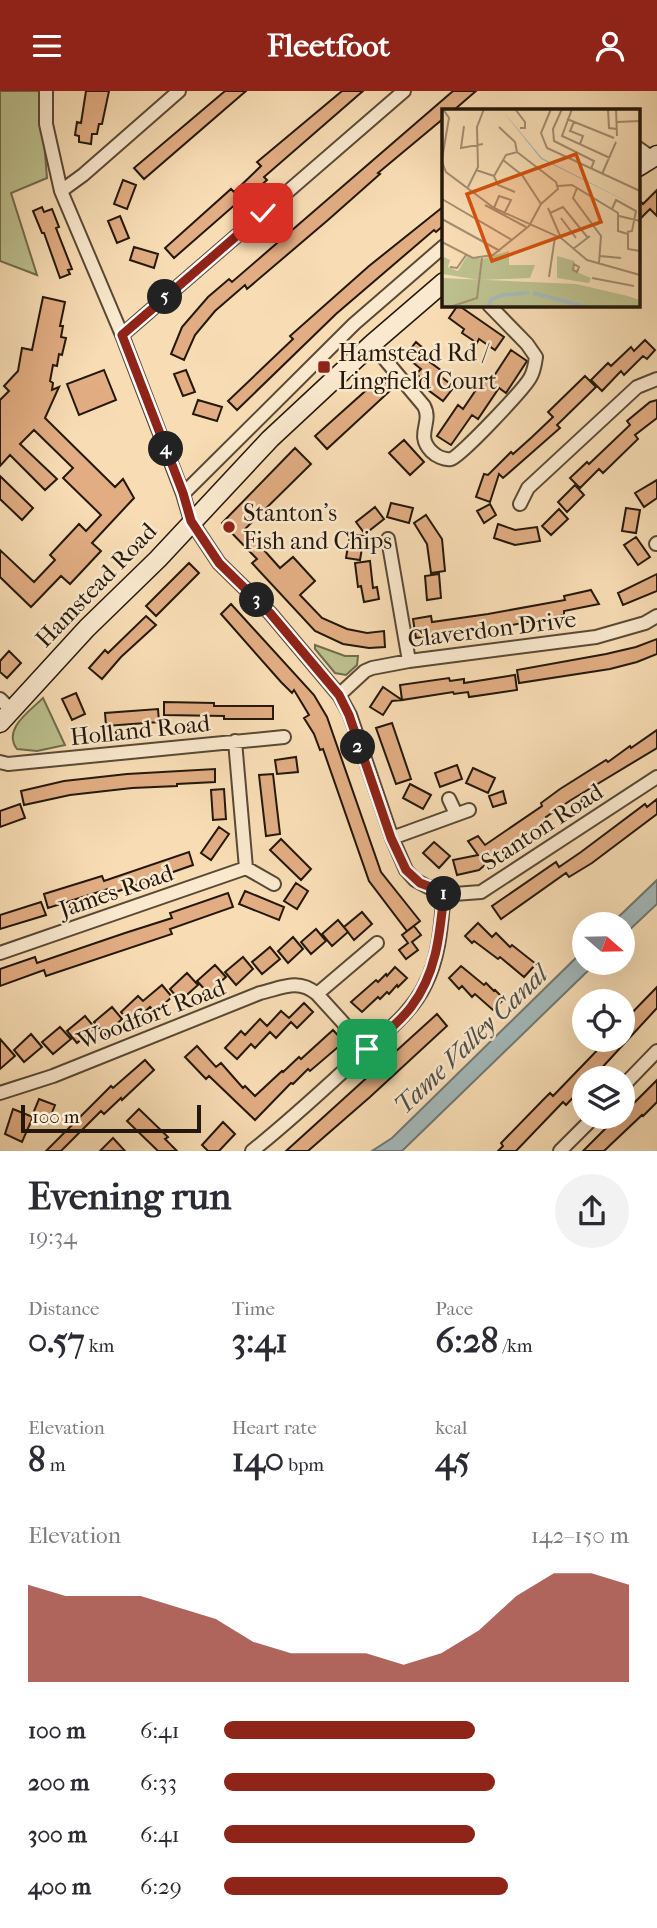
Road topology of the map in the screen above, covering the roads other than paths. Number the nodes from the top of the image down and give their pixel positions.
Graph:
1 (46, 91) edge
2 (179, 91) edge
3 (404, 91) edge
4 (61, 191) junction
5 (442, 247) edge
6 (442, 283) edge
7 (490, 306) edge
8 (122, 335) junction
9 (372, 344) junction
10 (657, 379) edge
11 (183, 493) junction
12 (520, 504) dead end
13 (191, 521) junction
14 (388, 539) dead end
15 (657, 616) edge
16 (409, 661) junction
17 (339, 695) junction
18 (4, 711) edge
19 (284, 737) dead end
20 (235, 741) junction
21 (0, 762) edge
22 (657, 776) edge
23 (449, 799) dead end
24 (469, 810) dead end
25 (456, 814) junction
26 (391, 838) junction
27 (246, 868) junction
28 (274, 884) dead end
29 (444, 892) junction
30 (377, 943) dead end
31 (0, 953) edge
32 (317, 994) junction
33 (367, 1049) junction
34 (657, 1051) edge
35 (635, 1074) edge
36 (0, 1093) edge
37 (582, 1129) edge
38 (253, 1151) edge
39 (560, 1151) edge

1 - 4 street, Stanton Road
2 - 4 street
3 - 8 street
4 - 8 street, Stanton Road
5 - 11 street
6 - 9 main road, Hamstead Road
7 - 9 street
8 - 11 street, Stanton Road
9 - 13 main road, Hamstead Road
10 - 12 street
11 - 13 street, Stanton Road
13 - 17 street, Stanton Road
13 - 18 main road, Hamstead Road
14 - 16 street
15 - 16 street, Claverdon Drive
16 - 17 street, Claverdon Drive
17 - 26 street, Stanton Road
19 - 20 street, Holland Road
20 - 21 street, Holland Road
20 - 27 street
22 - 29 street, Stanton Road
23 - 25 street
24 - 25 street
25 - 26 street
26 - 29 street, Stanton Road
27 - 28 street
27 - 31 street, James Road
29 - 33 street
30 - 32 street
32 - 33 street
32 - 36 street, Woodfort Road
33 - 38 street
34 - 35 street
37 - 39 street

